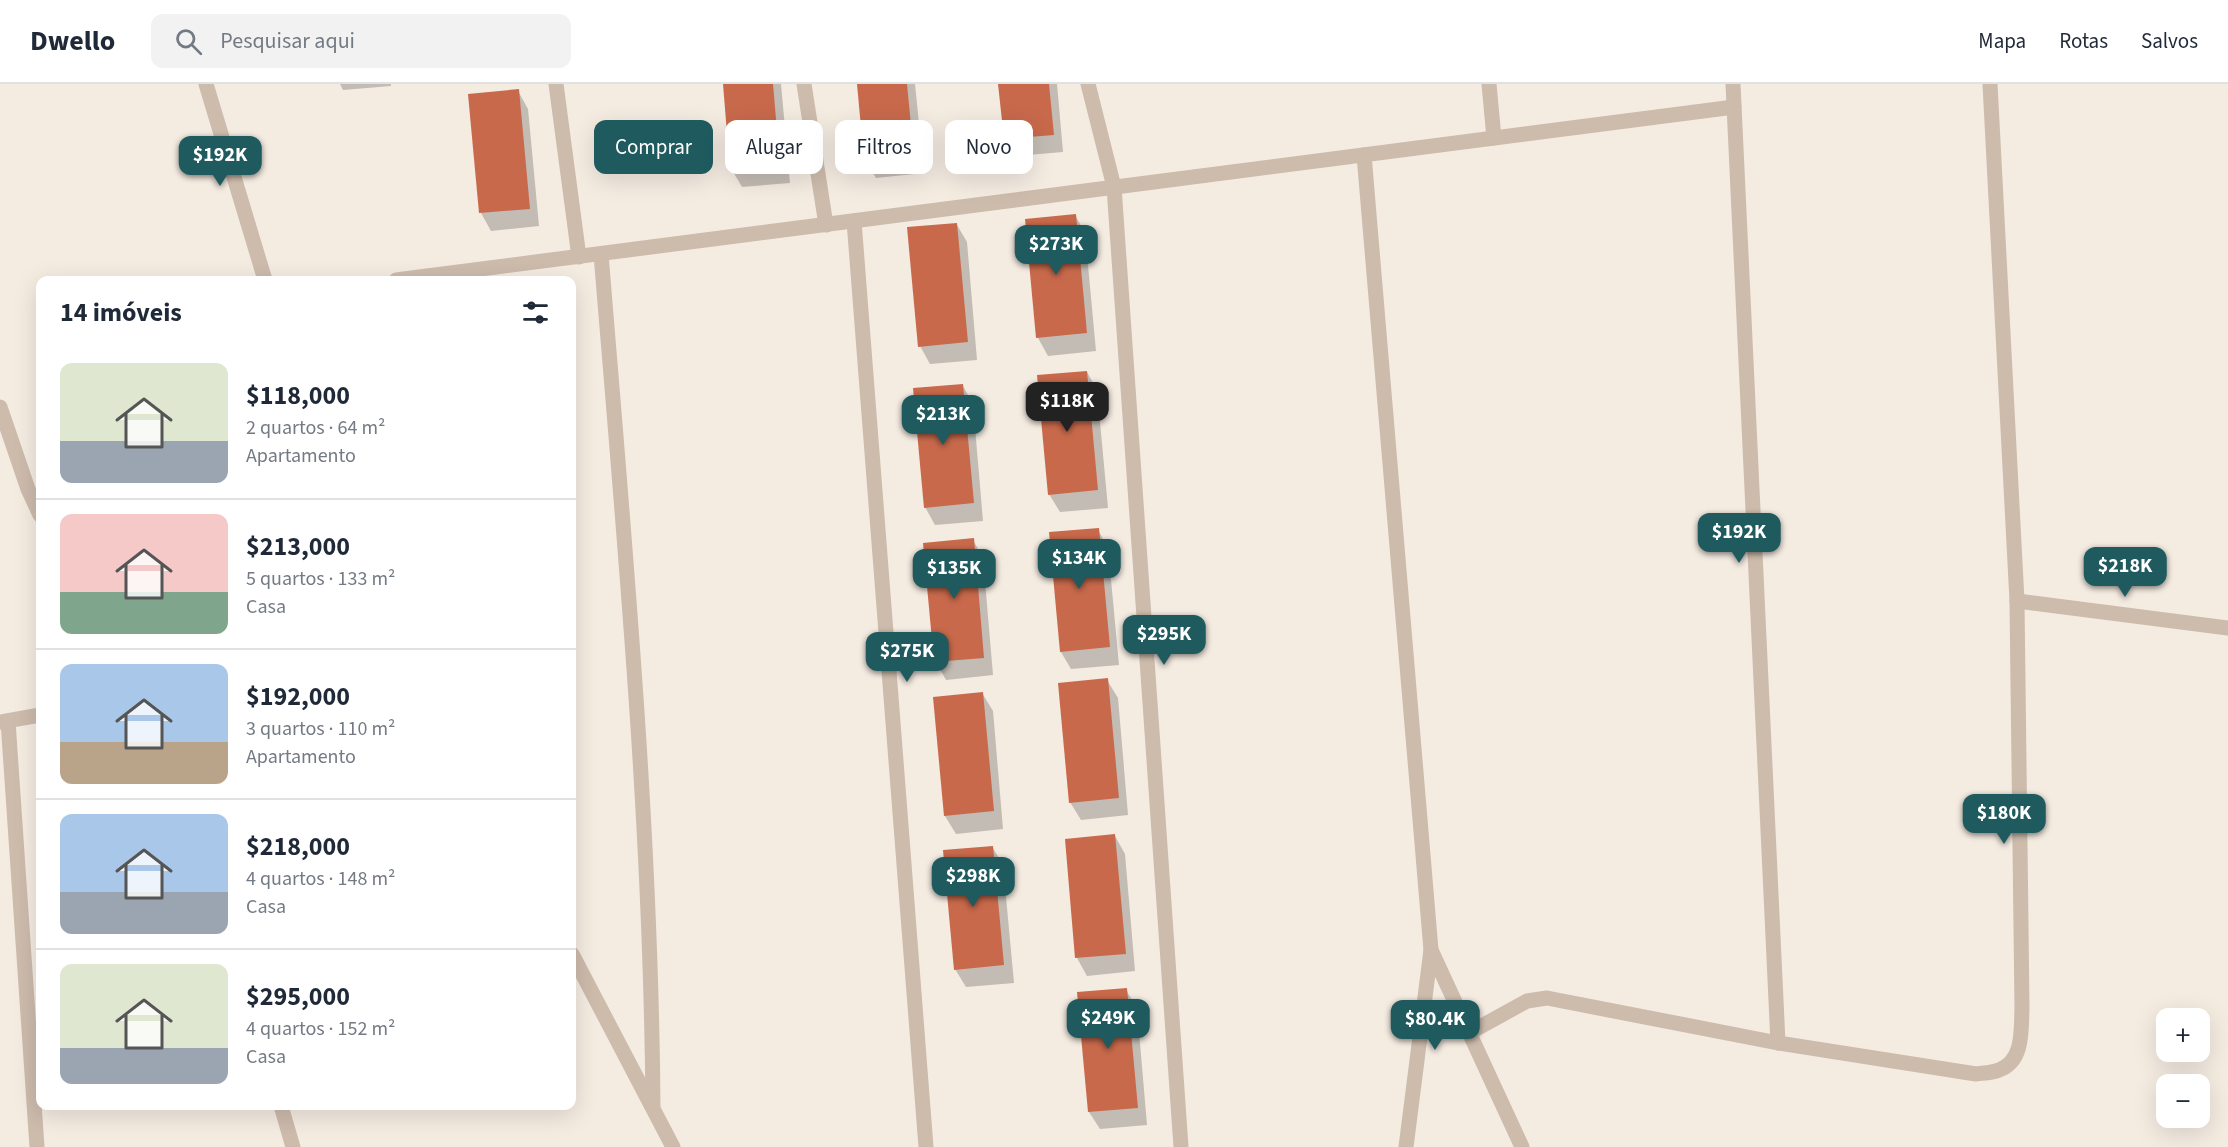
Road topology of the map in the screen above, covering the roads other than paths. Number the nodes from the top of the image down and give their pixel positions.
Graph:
1 (206, 84) edge
2 (556, 84) edge
3 (804, 84) edge
4 (1088, 84) edge
5 (1489, 84) edge
6 (1733, 84) edge
7 (1990, 84) edge
8 (1734, 106) junction
9 (1494, 138) junction
10 (1364, 155) junction
11 (1114, 187) junction
12 (854, 221) junction
13 (826, 225) junction
14 (601, 254) junction
15 (579, 257) junction
16 (264, 276) edge
17 (428, 276) edge
18 (0, 407) edge
19 (36, 506) edge
20 (2018, 601) junction
21 (2228, 628) edge
22 (36, 716) edge
23 (4, 722) edge
24 (1431, 950) junction
25 (576, 962) edge
26 (1469, 1032) junction
27 (1778, 1043) junction
28 (653, 1108) junction
29 (282, 1110) edge
30 (37, 1147) edge
31 (293, 1147) edge
32 (673, 1147) edge
33 (926, 1147) edge
34 (1181, 1147) edge
35 (1406, 1147) edge
36 (1522, 1147) edge

1 - 16 street
2 - 15 street
3 - 13 street
4 - 11 street
5 - 9 street
6 - 8 street
7 - 20 street
8 - 9 street
8 - 27 street
9 - 10 street
10 - 11 street
10 - 24 street
11 - 12 street
11 - 34 street
12 - 13 street
12 - 33 street
13 - 14 street
14 - 15 street
14 - 28 street
15 - 17 street
18 - 19 street
20 - 21 street
20 - 27 street
22 - 23 street
23 - 30 street
24 - 26 street
24 - 35 street
25 - 28 street
26 - 27 street
26 - 36 street
28 - 32 street
29 - 31 street

